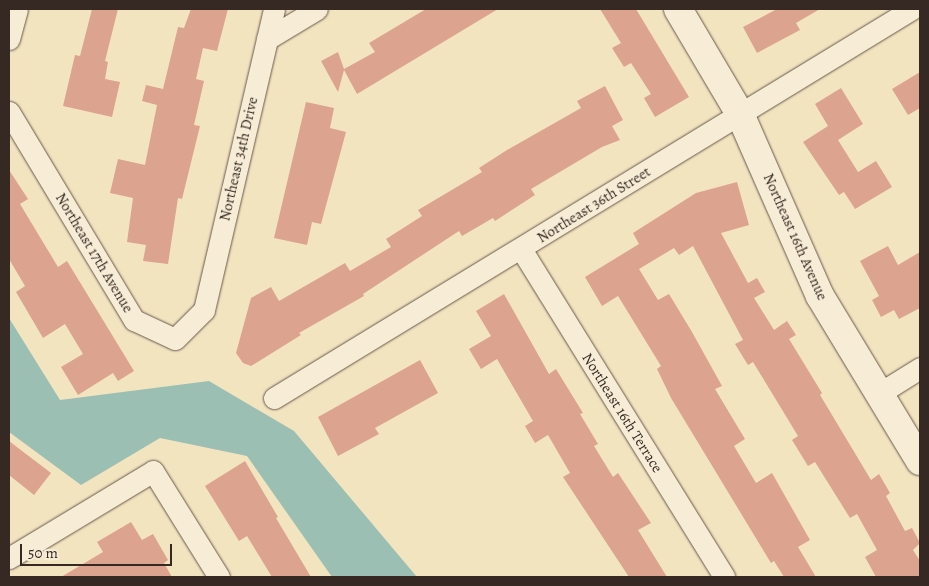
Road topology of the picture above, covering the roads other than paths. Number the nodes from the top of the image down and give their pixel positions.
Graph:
1 (17, 9) edge
2 (274, 9) edge
3 (317, 9) edge
4 (678, 9) edge
5 (912, 9) edge
6 (9, 39) edge
7 (267, 39) junction
8 (9, 112) edge
9 (740, 114) junction
10 (521, 249) junction
11 (204, 310) joint
12 (920, 368) edge
13 (880, 393) junction
14 (274, 398) dead end
15 (920, 461) edge
16 (9, 558) edge
17 (219, 577) edge
18 (724, 577) edge

1 - 6 street
2 - 7 street, Northeast 34th Drive
3 - 7 street
4 - 9 street, Northeast 16th Avenue
5 - 9 street, Northeast 36th Street
7 - 11 street, Northeast 34th Drive
8 - 11 street, Northeast 17th Avenue
9 - 10 street, Northeast 36th Street
9 - 13 street, Northeast 16th Avenue
10 - 14 street, Northeast 36th Street
10 - 18 street, Northeast 16th Terrace
12 - 13 street
13 - 15 street, Northeast 16th Avenue
16 - 17 street

